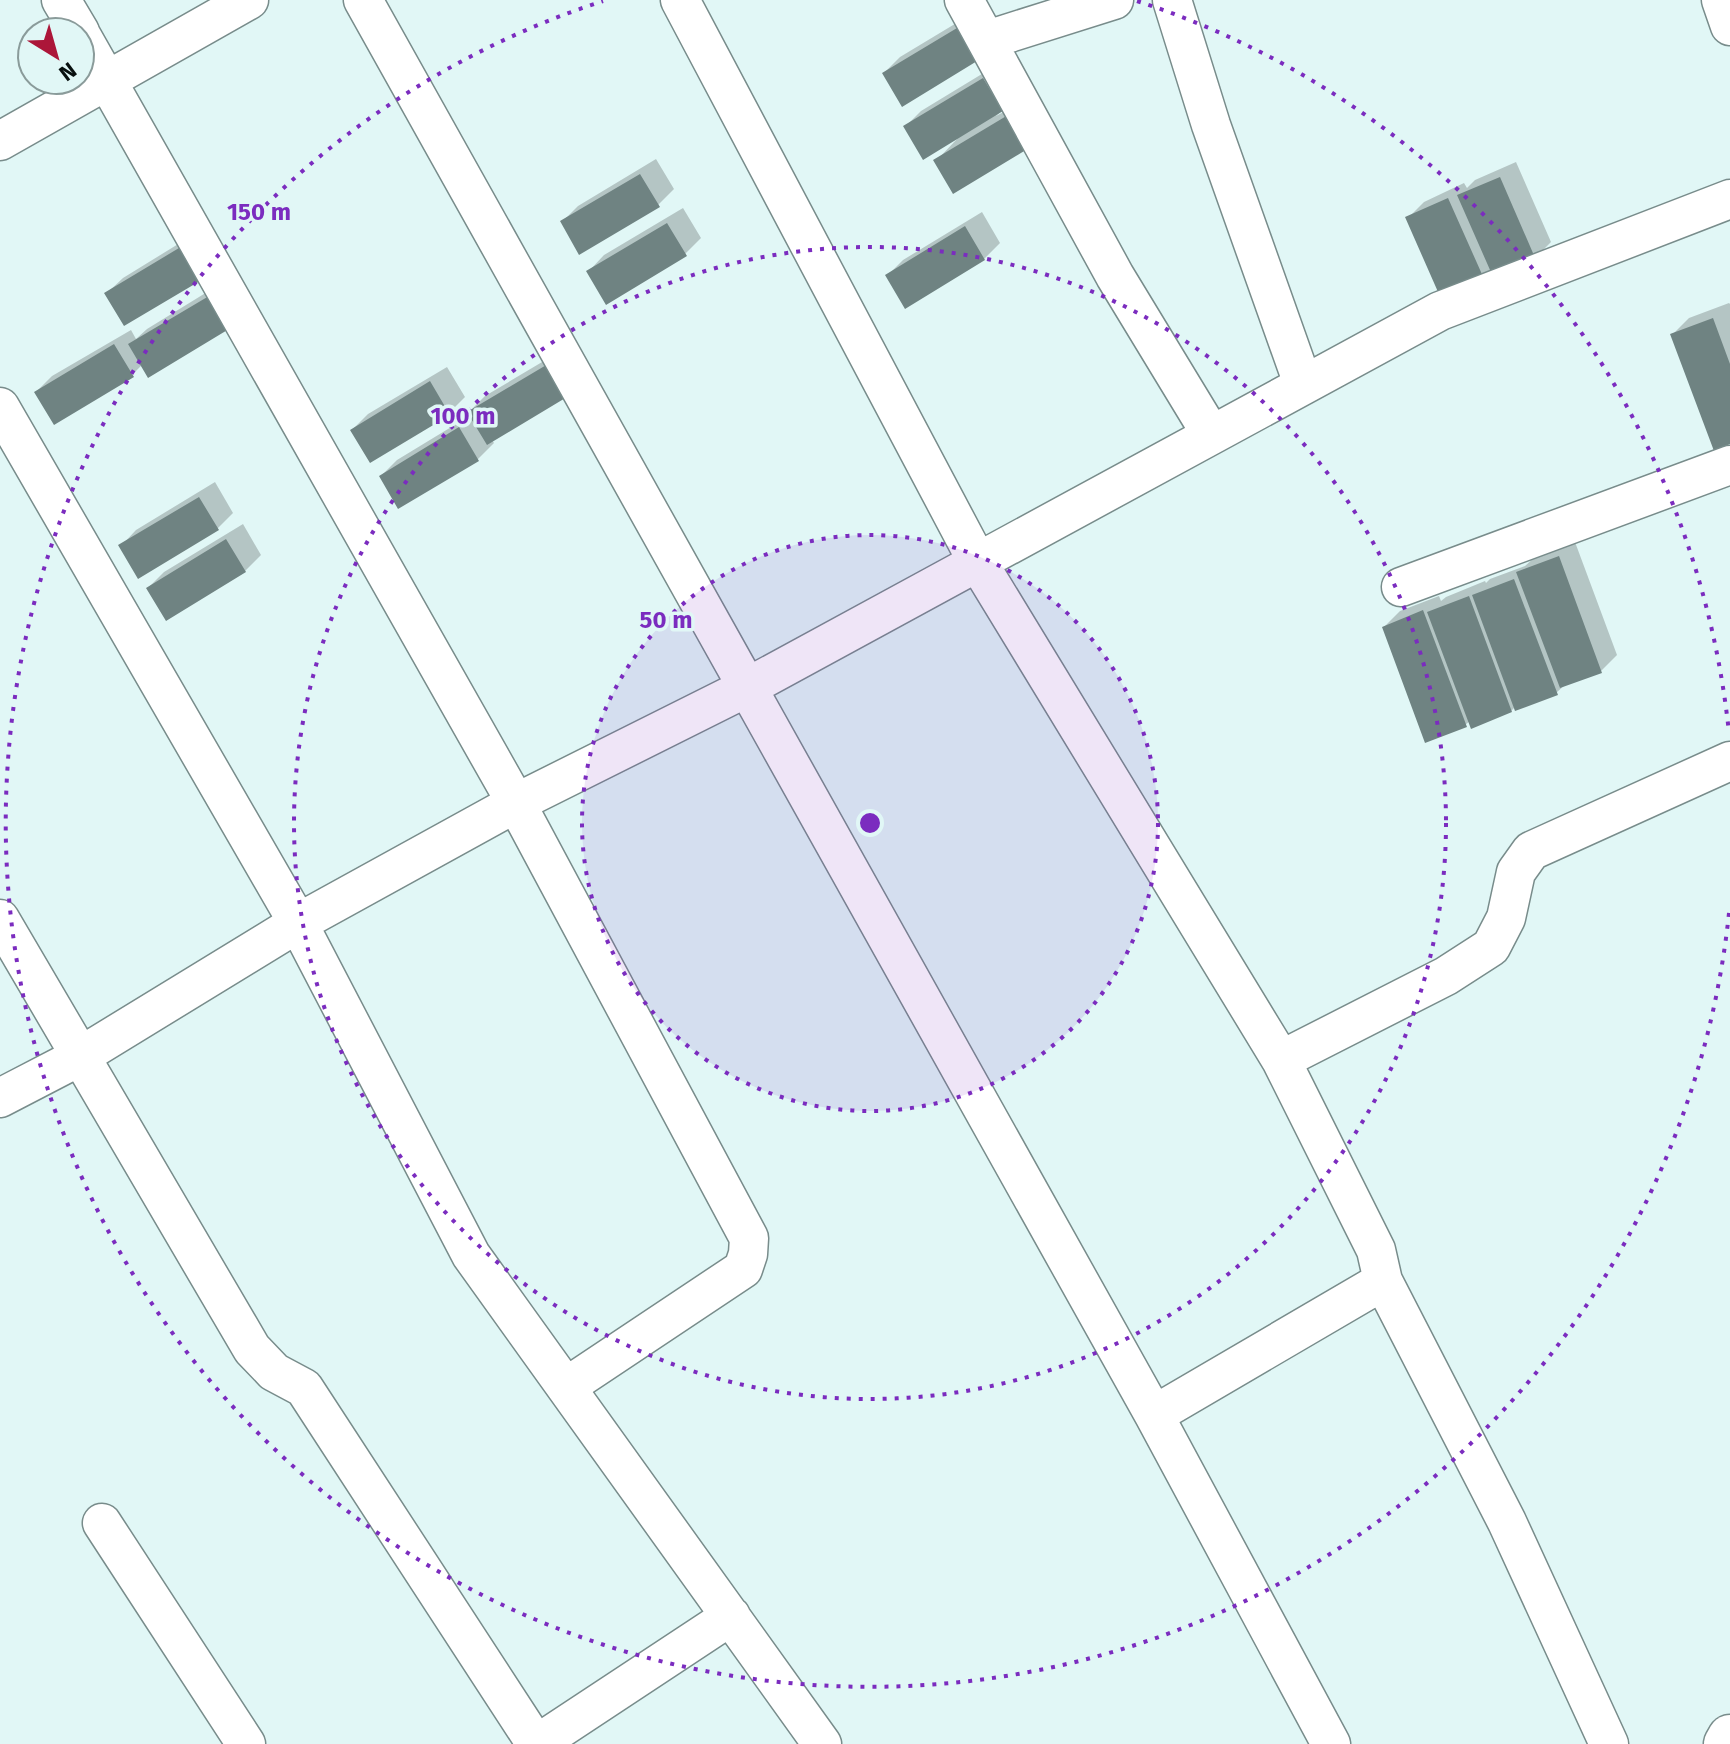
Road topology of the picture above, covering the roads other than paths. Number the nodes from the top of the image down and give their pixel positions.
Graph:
1 (249, 0) edge
2 (363, 0) edge
3 (680, 0) edge
4 (964, 0) edge
5 (1114, 0) edge
6 (1172, 0) edge
7 (1721, 0) edge
8 (1730, 26) edge
9 (987, 40) junction
10 (96, 60) edge
11 (107, 79) junction
12 (0, 141) edge
13 (1730, 199) edge
14 (1303, 384) junction
15 (0, 407) edge
16 (1211, 434) junction
17 (1730, 465) edge
18 (977, 561) junction
19 (1401, 587) dead end
20 (746, 688) junction
21 (1730, 761) edge
22 (516, 803) junction
23 (0, 919) edge
24 (298, 923) junction
25 (79, 1057) junction
26 (1281, 1060) junction
27 (0, 1098) edge
28 (1383, 1281) junction
29 (566, 1387) junction
30 (1154, 1415) junction
31 (102, 1523) dead end
32 (731, 1616) junction
33 (1730, 1737) edge
34 (246, 1744) edge
35 (536, 1744) edge
36 (822, 1744) edge
37 (1331, 1744) edge
38 (1609, 1744) edge
39 (1726, 1744) edge

1 - 11 street
2 - 20 street
3 - 18 street
4 - 9 street
5 - 9 street
6 - 14 street
7 - 8 street
9 - 16 street
10 - 11 street
11 - 12 street
11 - 22 street
13 - 14 street
14 - 16 street
15 - 24 street
16 - 18 street
17 - 19 street
18 - 20 street
18 - 26 street
20 - 22 street
20 - 30 street
21 - 26 street
22 - 24 street
22 - 29 street
23 - 25 street
24 - 25 street
24 - 29 street
25 - 27 street
25 - 35 street
26 - 28 street
28 - 30 street
28 - 38 street
29 - 32 street
30 - 37 street
31 - 34 street
32 - 35 street
32 - 36 street
33 - 39 street

